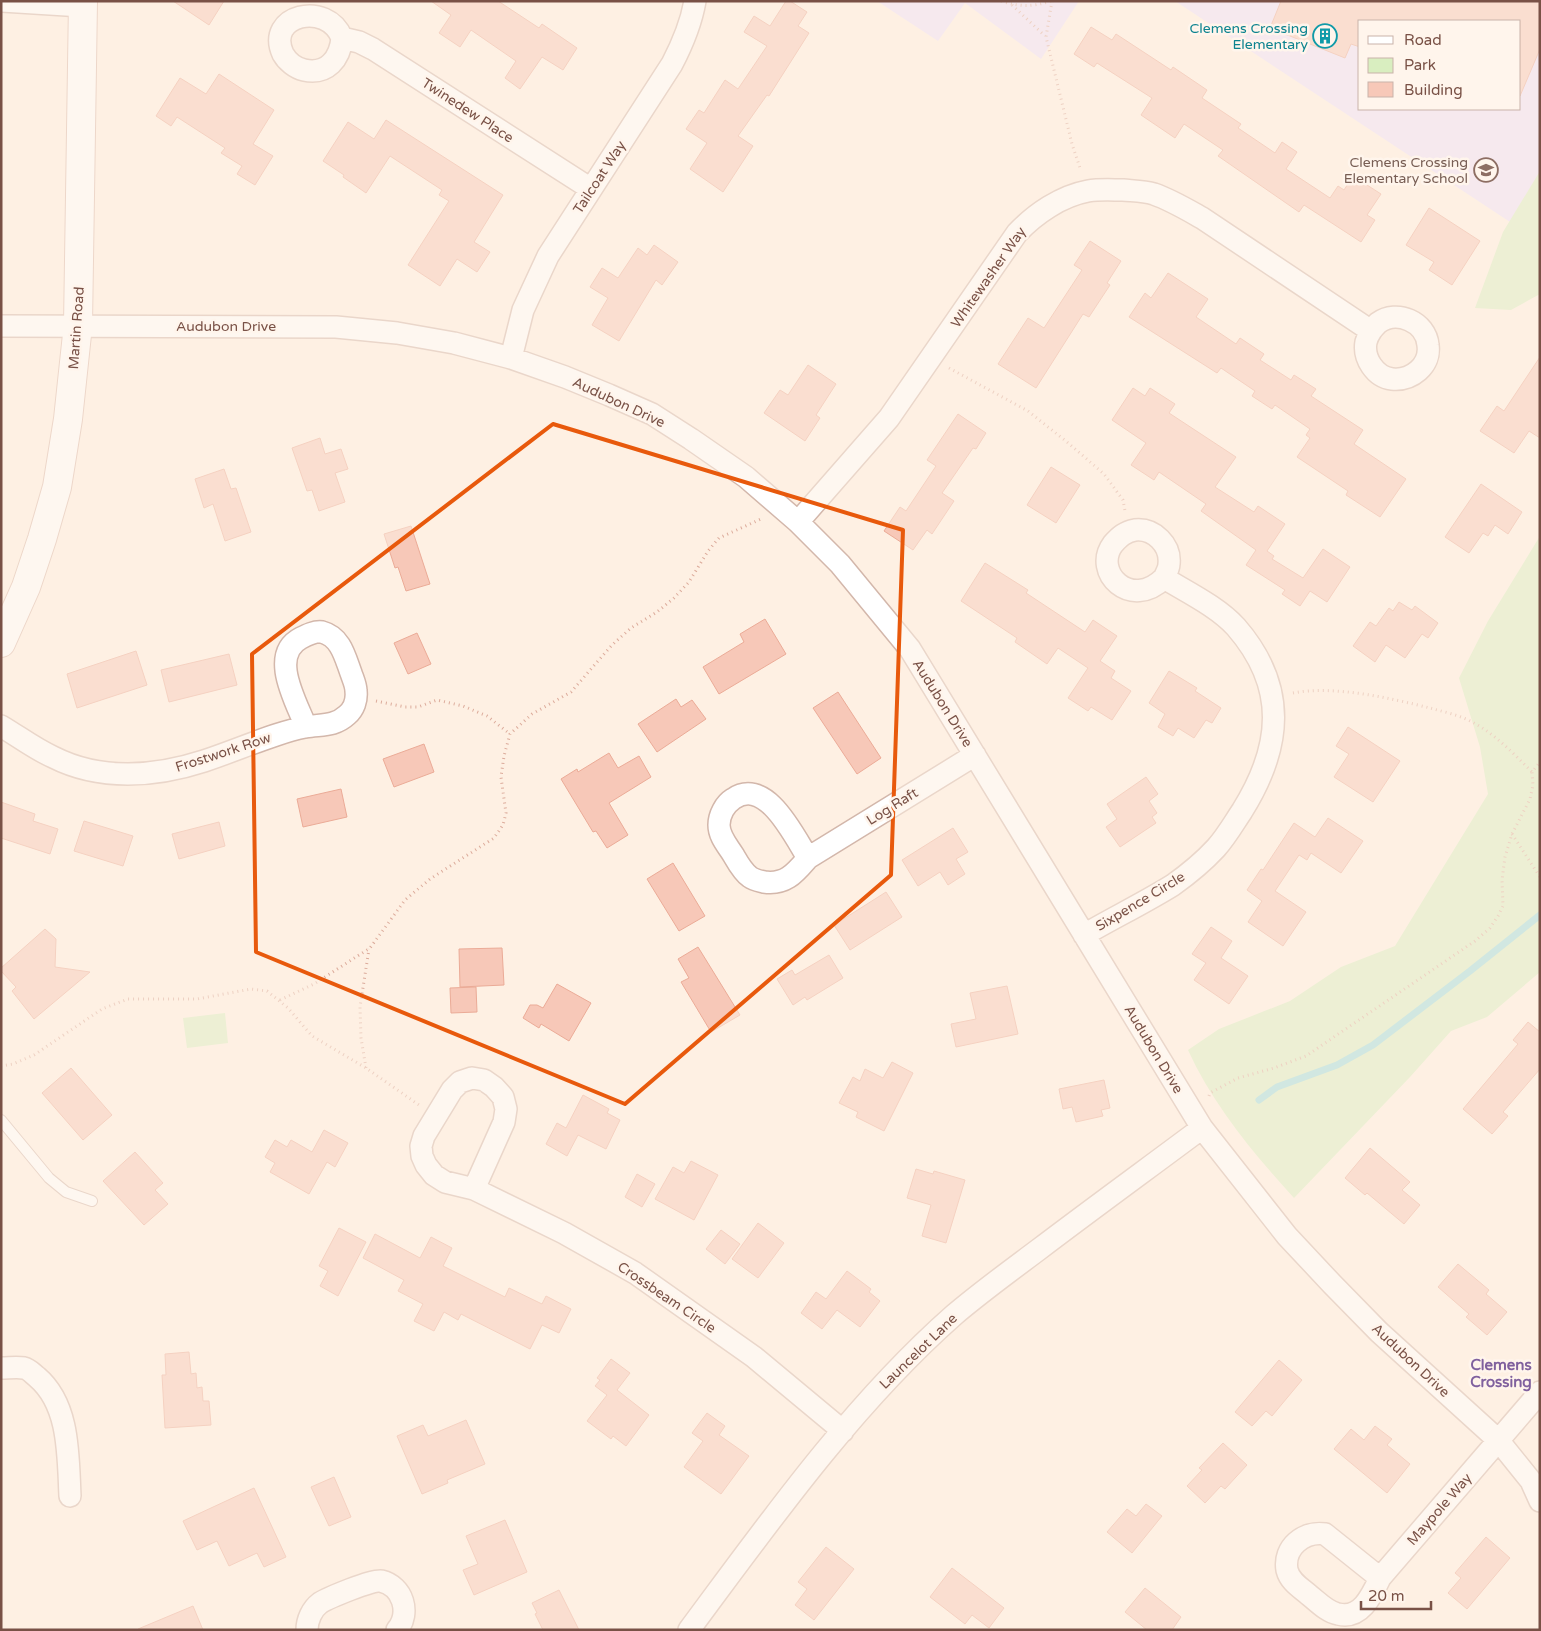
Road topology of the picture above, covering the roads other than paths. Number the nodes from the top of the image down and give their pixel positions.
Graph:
1 (2, 1) edge
2 (695, 1) edge
3 (82, 4) edge
4 (342, 38) dead end
5 (591, 189) junction
6 (78, 325) junction
7 (1, 326) edge
8 (1371, 331) dead end
9 (511, 358) junction
10 (798, 522) junction
11 (1164, 578) junction
12 (1, 643) edge
13 (1, 726) edge
14 (306, 727) junction
15 (975, 755) junction
16 (808, 858) junction
17 (1084, 935) junction
18 (1, 1120) edge
19 (1202, 1128) junction
20 (474, 1189) junction
21 (92, 1202) dead end
22 (1, 1368) edge
23 (1540, 1392) edge
24 (843, 1431) junction
25 (1498, 1440) junction
26 (70, 1496) dead end
27 (1540, 1501) edge
28 (1380, 1578) dead end
29 (307, 1630) edge
30 (397, 1630) edge
31 (689, 1630) edge

1 - 3 street
2 - 5 street, Tailcoat Way
3 - 6 street, Martin Road
4 - 5 street, Twinedew Place
5 - 9 street, Tailcoat Way
6 - 7 street, Audubon Drive
6 - 9 street, Audubon Drive
6 - 12 street, Martin Road
8 - 10 street, Whitewasher Way
9 - 10 street, Audubon Drive
10 - 15 street, Audubon Drive
11 - 11 street
11 - 17 street, Sixpence Circle
13 - 14 street, Frostwork Row
14 - 14 street, Frostwork Row
15 - 16 street, Log Raft
15 - 17 street, Audubon Drive
16 - 16 street, Log Raft
17 - 19 street, Audubon Drive
18 - 21 lane
19 - 24 street, Launcelot Lane
19 - 25 street, Audubon Drive
20 - 20 street, Crossbeam Circle
20 - 24 street, Crossbeam Circle
22 - 26 street
23 - 25 street, Maypole Way
24 - 31 street, Launcelot Lane
25 - 27 street, Audubon Drive
25 - 28 street, Maypole Way
29 - 30 street

